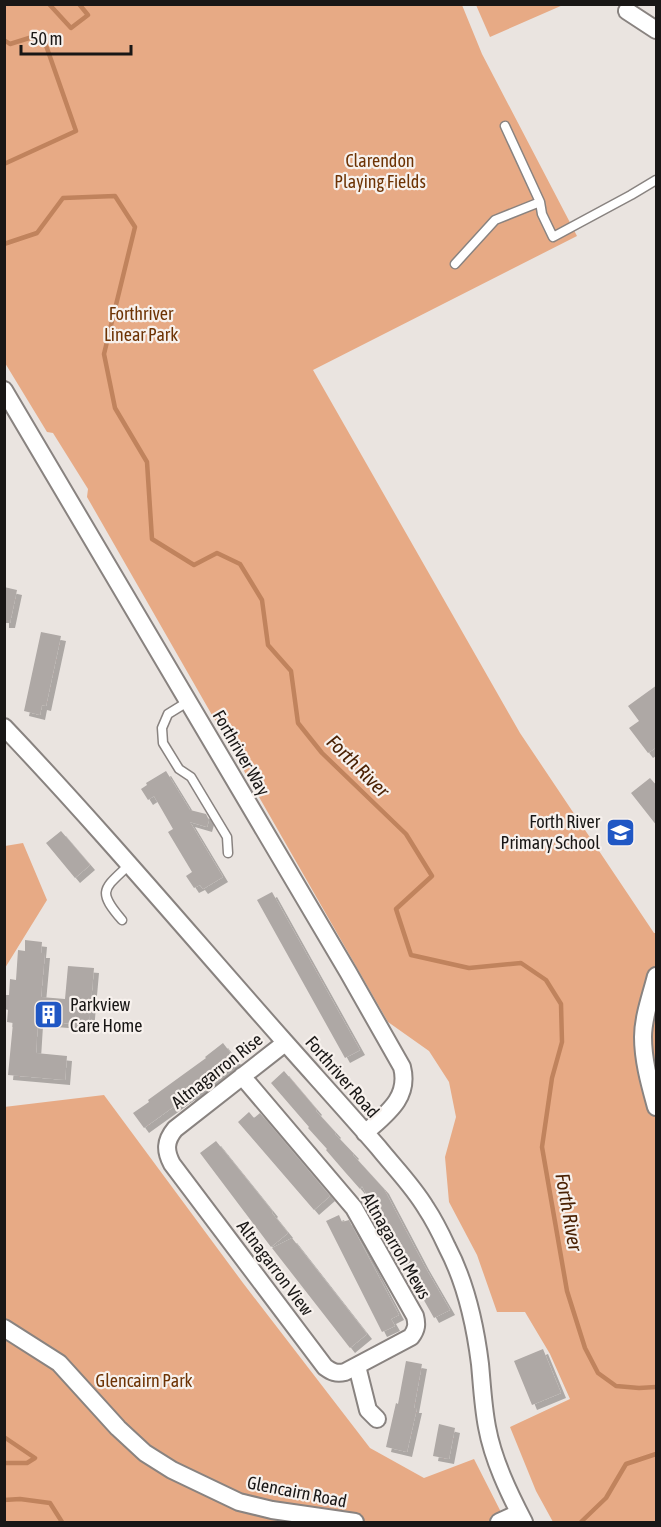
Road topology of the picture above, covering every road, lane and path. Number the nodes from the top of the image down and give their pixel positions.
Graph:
1 (627, 11) dead end
2 (657, 30) edge
3 (505, 126) dead end
4 (657, 180) edge
5 (540, 202) junction
6 (455, 264) dead end
7 (4, 390) edge
8 (189, 701) junction
9 (4, 727) edge
10 (228, 854) dead end
11 (130, 864) junction
12 (122, 920) dead end
13 (657, 976) edge
14 (285, 1042) junction
15 (242, 1076) junction
16 (657, 1107) edge
17 (365, 1132) junction
18 (172, 1164) joint
19 (4, 1328) edge
20 (357, 1366) junction
21 (378, 1419) dead end
22 (521, 1518) edge
23 (355, 1522) edge
24 (499, 1522) edge

1 - 2 street
3 - 5 lane
4 - 5 lane
5 - 6 lane
7 - 8 street, Forthriver Way
8 - 10 lane
8 - 17 street, Forthriver Way
9 - 11 street, Forthriver Road
11 - 12 lane
11 - 14 street, Forthriver Road
13 - 16 street
14 - 15 street, Altnagarron Rise
14 - 17 street, Forthriver Road
15 - 18 street, Altnagarron Rise
15 - 20 street, Altnagarron Mews
17 - 22 street, Forthriver Road
18 - 20 street, Altnagarron View
19 - 23 street, Glencairn Road
20 - 21 street
22 - 24 street

